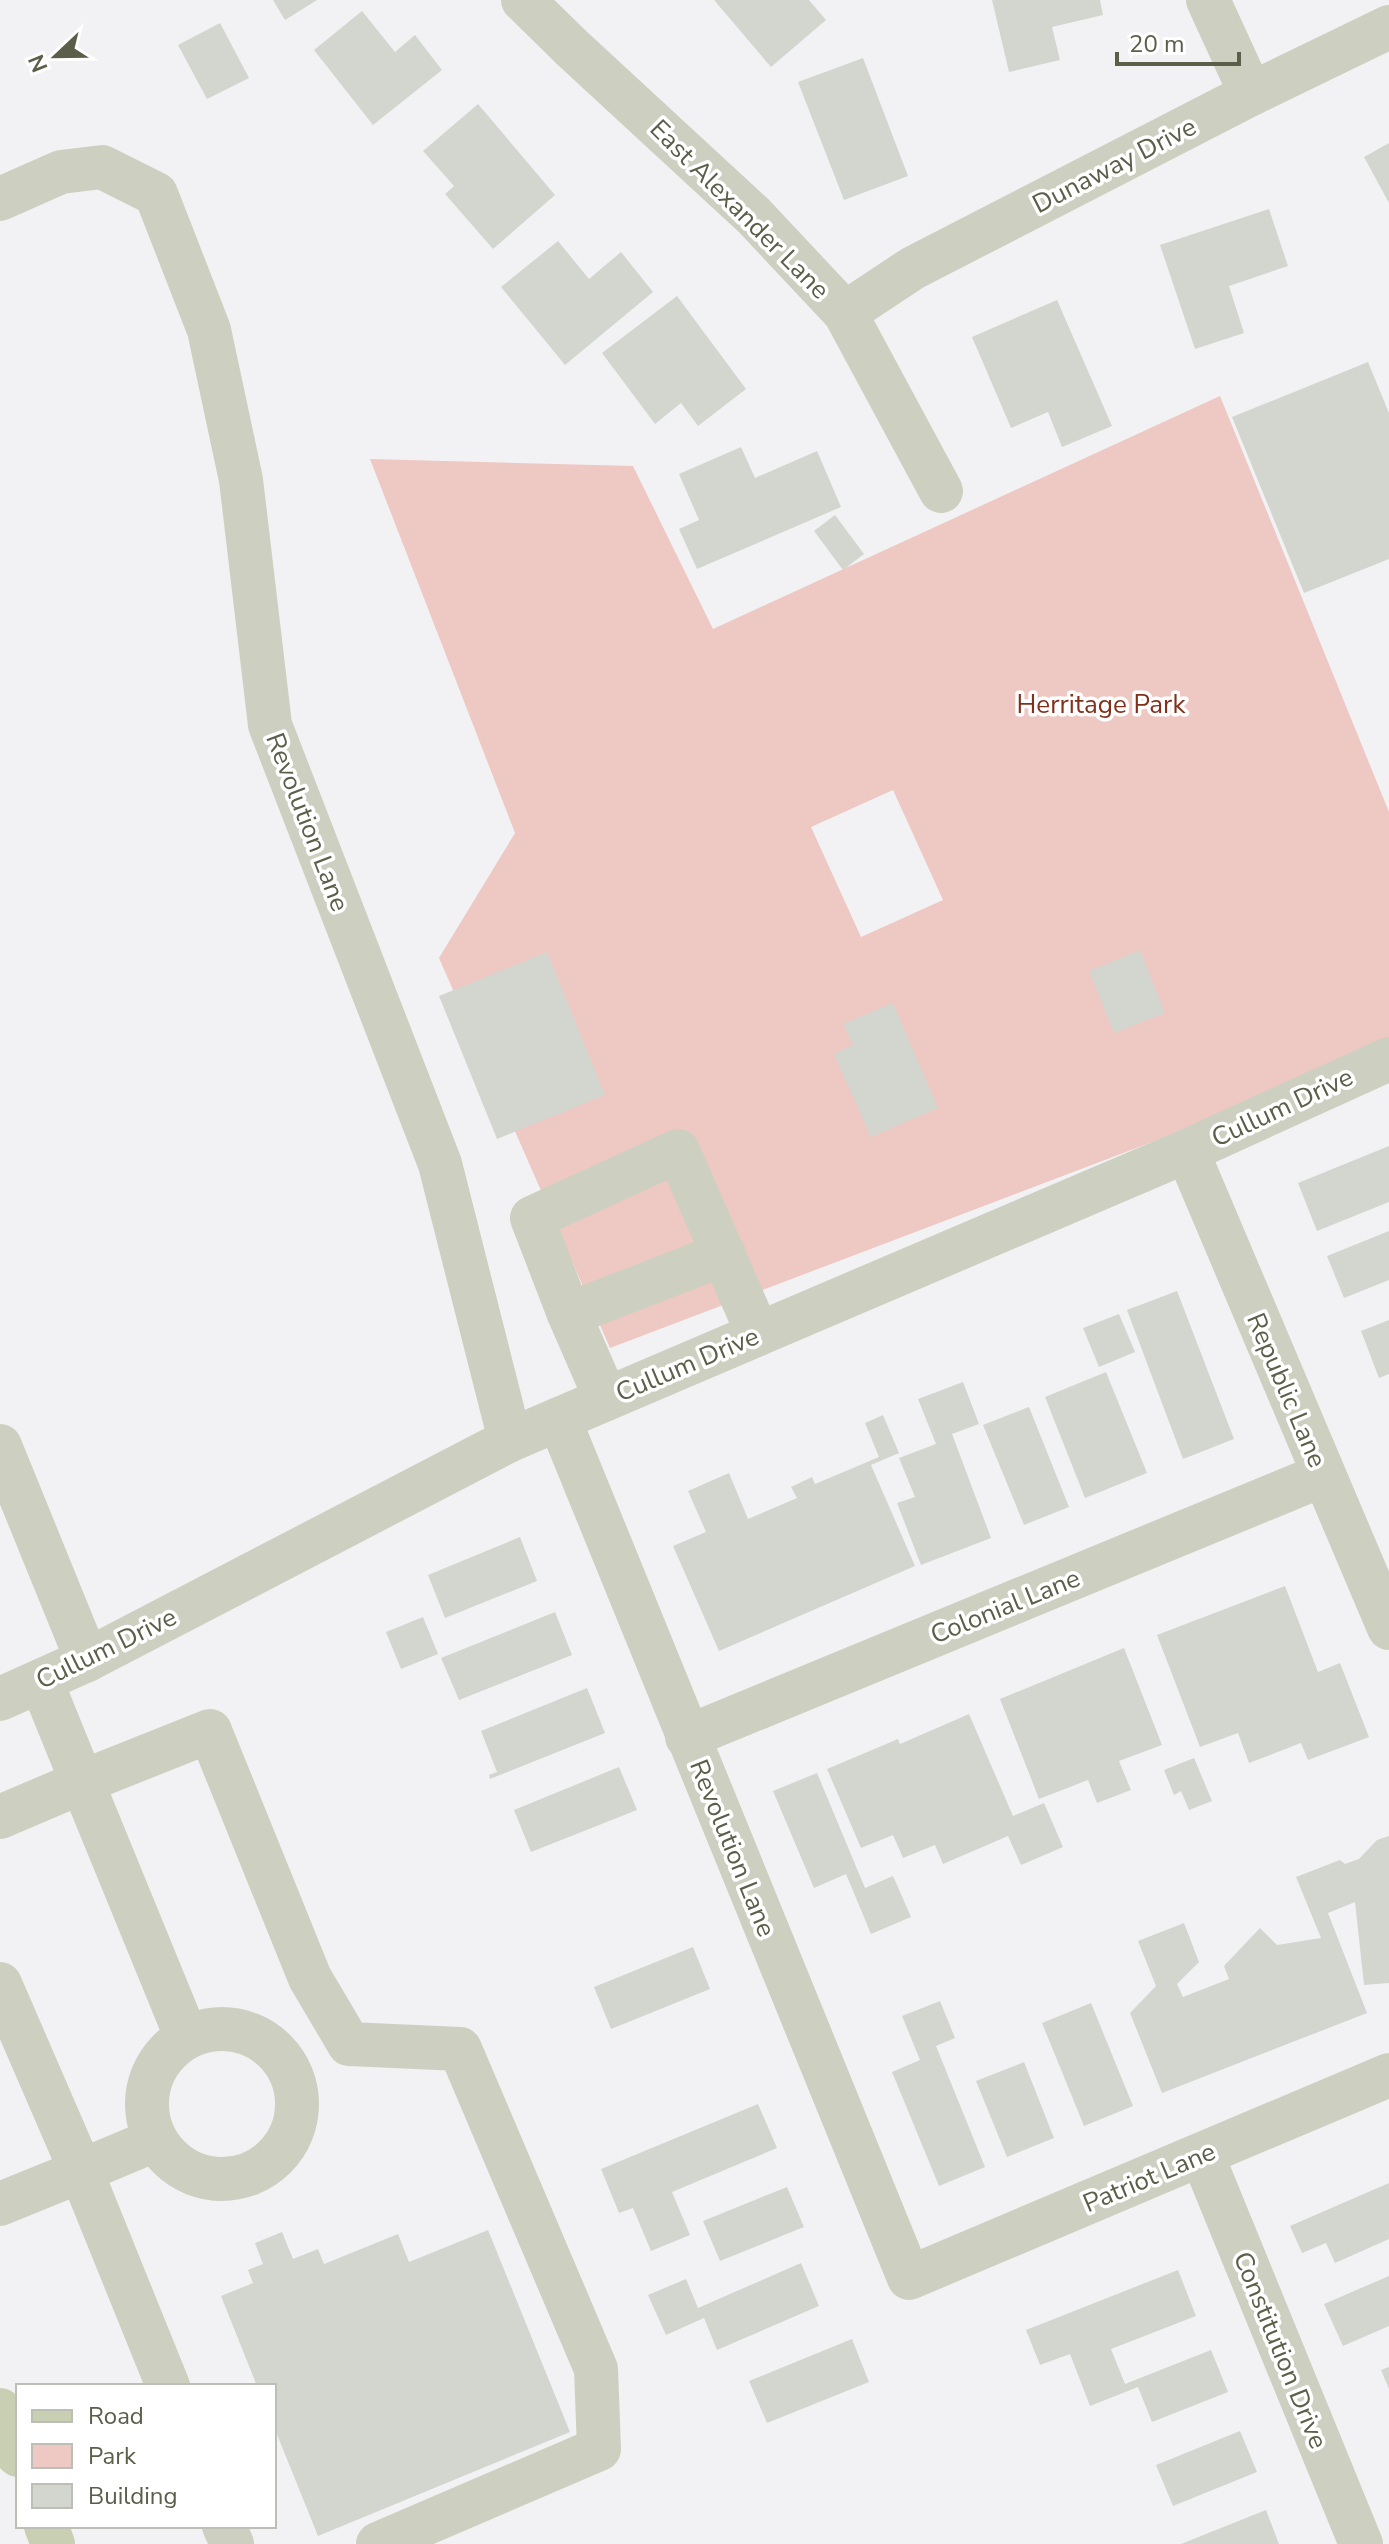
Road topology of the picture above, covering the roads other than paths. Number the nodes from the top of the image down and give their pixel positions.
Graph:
1 (523, 0) edge
2 (1208, 0) edge
3 (1389, 27) edge
4 (1251, 94) junction
5 (0, 199) edge
6 (845, 313) junction
7 (941, 491) dead end
8 (1389, 1059) edge
9 (1187, 1151) junction
10 (724, 1254) junction
11 (569, 1314) junction
12 (758, 1334) junction
13 (606, 1399) junction
14 (559, 1419) junction
15 (510, 1440) junction
16 (0, 1446) edge
17 (1323, 1475) junction
18 (1389, 1628) edge
19 (87, 1660) junction
20 (41, 1681) junction
21 (0, 1699) edge
22 (687, 1737) junction
23 (82, 1782) junction
24 (0, 1817) edge
25 (0, 1984) edge
26 (186, 2036) junction
27 (349, 2044) junction
28 (289, 2069) junction
29 (1389, 2075) edge
30 (155, 2140) junction
31 (1202, 2155) junction
32 (81, 2171) junction
33 (0, 2204) edge
34 (909, 2278) joint
35 (167, 2384) edge
36 (0, 2410) edge
37 (16, 2450) edge
38 (378, 2544) edge
39 (1361, 2544) edge

1 - 6 street, East Alexander Lane
2 - 4 street
3 - 4 street, Dunaway Drive
4 - 6 street, Dunaway Drive
5 - 15 street, Revolution Lane
6 - 7 street, East Alexander Lane
8 - 9 street, Cullum Drive
9 - 12 street, Cullum Drive
9 - 17 street, Republic Lane
10 - 11 street
10 - 11 street
10 - 12 street
11 - 13 street
12 - 13 street, Cullum Drive
13 - 14 street, Cullum Drive
14 - 15 street, Cullum Drive
14 - 22 street, Revolution Lane
15 - 19 street, Cullum Drive
16 - 19 street
17 - 18 street, Republic Lane
17 - 22 street, Colonial Lane
19 - 20 street, Cullum Drive
20 - 21 street, Cullum Drive
20 - 23 street
22 - 34 street, Revolution Lane
23 - 24 street
23 - 26 street
23 - 27 street
25 - 32 street
26 - 28 street
26 - 30 street
27 - 28 street
27 - 38 street
28 - 30 street
29 - 31 street, Patriot Lane
30 - 32 street
31 - 34 street, Patriot Lane
31 - 39 street, Constitution Drive
32 - 33 street
32 - 35 street
36 - 37 main road

